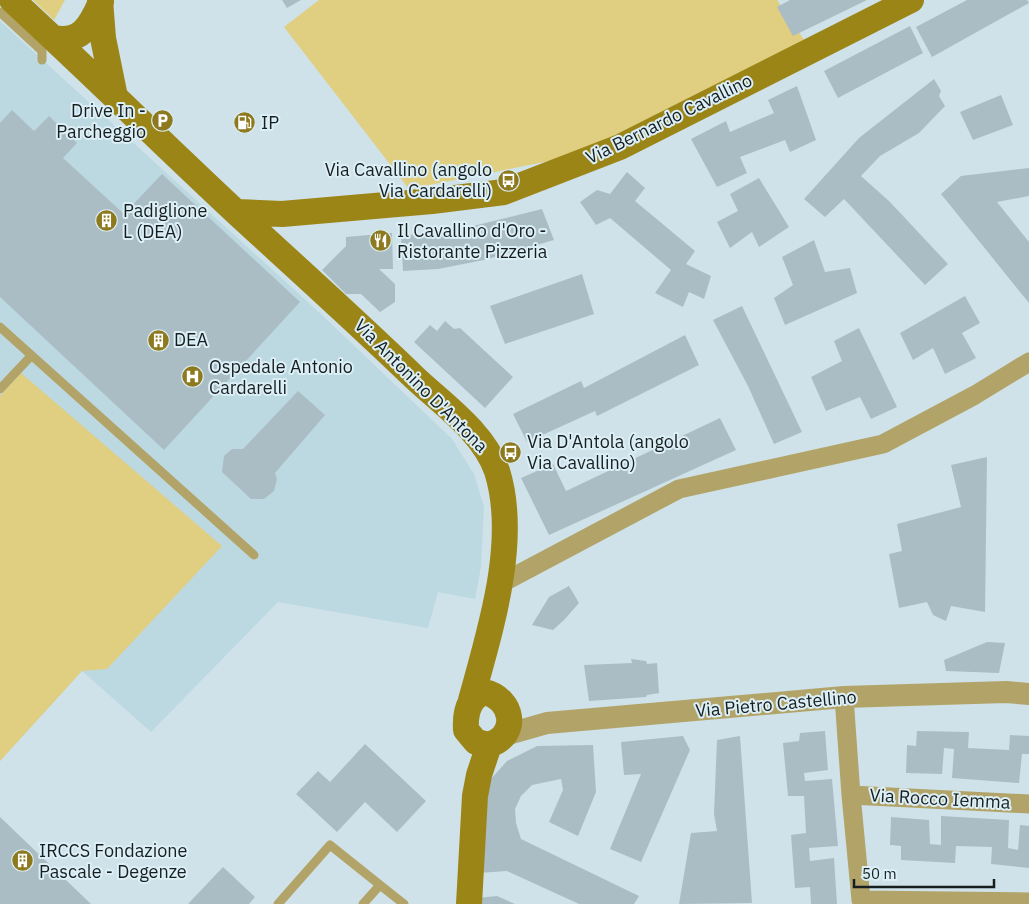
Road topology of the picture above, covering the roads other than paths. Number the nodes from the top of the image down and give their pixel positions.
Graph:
1 (12, 0) edge
2 (911, 0) edge
3 (101, 1) edge
4 (0, 12) edge
5 (47, 49) junction
6 (116, 97) junction
7 (237, 212) junction
8 (0, 327) edge
9 (31, 356) junction
10 (1029, 362) edge
11 (0, 389) edge
12 (254, 555) dead end
13 (500, 584) junction
14 (1029, 694) edge
15 (477, 696) junction
16 (844, 697) junction
17 (507, 708) junction
18 (548, 723) junction
19 (497, 740) junction
20 (850, 795) junction
21 (1029, 804) edge
22 (380, 885) junction
23 (1029, 902) edge
24 (278, 904) edge
25 (363, 904) edge
26 (404, 904) edge
27 (469, 904) edge

1 - 5 main road, Via Antonino D'Antona
2 - 7 main road, Via Bernardo Cavallino
3 - 5 main road
3 - 6 main road
4 - 5 lane
5 - 6 main road, Via Antonino D'Antona
6 - 7 main road, Via Antonino D'Antona
7 - 13 main road, Via Antonino D'Antona
8 - 9 lane
9 - 11 lane
9 - 12 lane
10 - 13 street
13 - 15 main road, Via Antonino D'Antona
14 - 16 street, Via Pietro Castellino
15 - 17 main road
15 - 19 main road
16 - 18 street, Via Pietro Castellino
16 - 20 street, Via Rocco Iemma
17 - 18 street, Via Pietro Castellino
17 - 19 main road
18 - 19 street, Via Pietro Castellino
19 - 27 main road
20 - 21 street, Via Rocco Iemma
20 - 23 street, Via Rocco Iemma
22 - 24 lane
22 - 25 lane
22 - 26 lane

